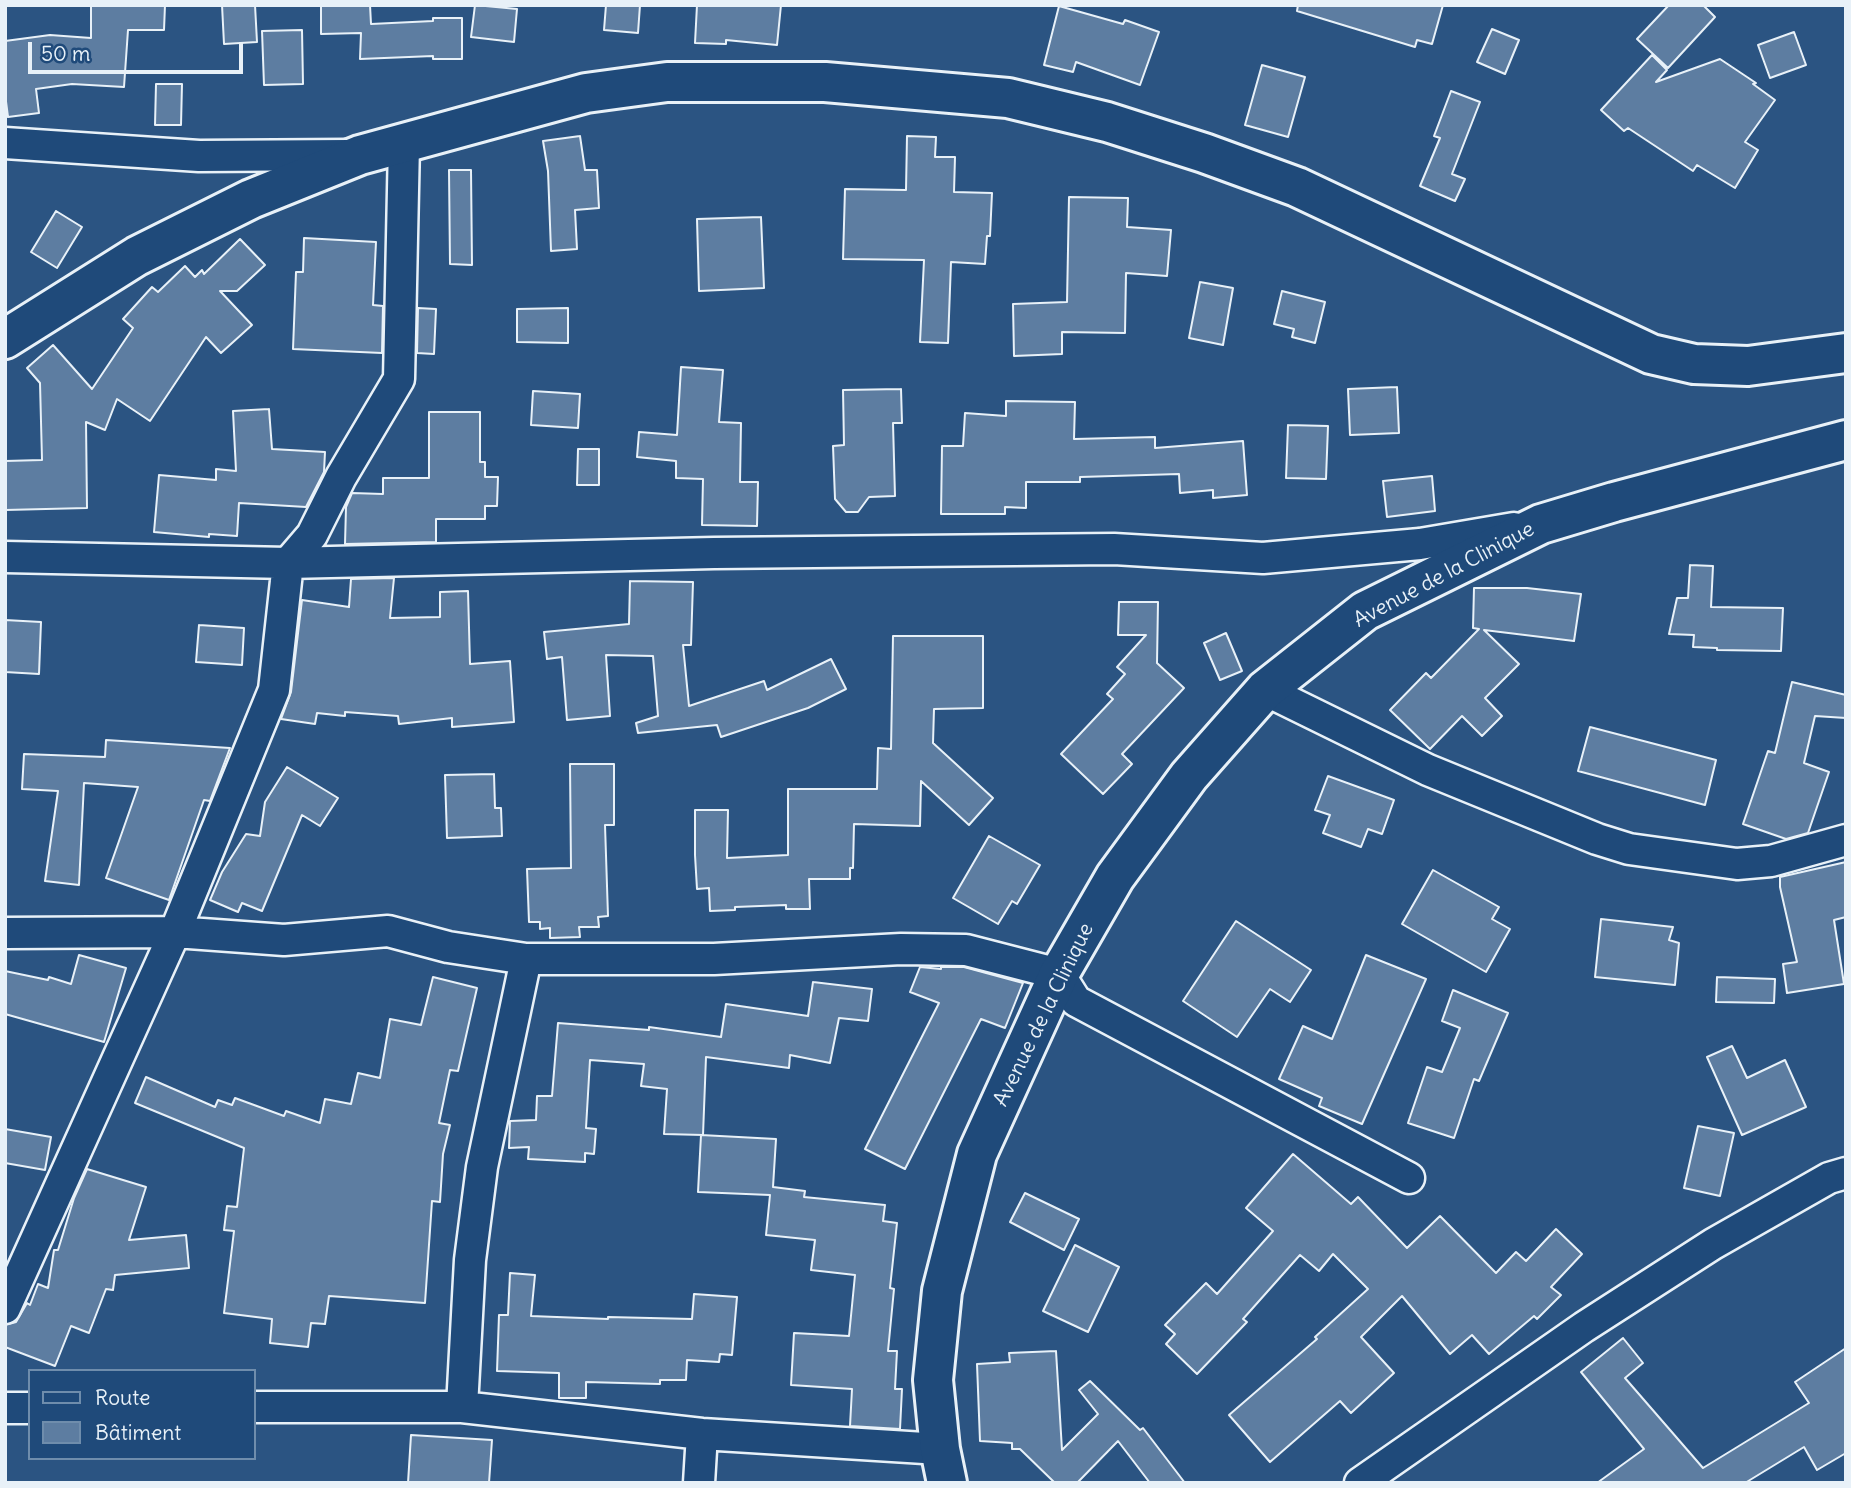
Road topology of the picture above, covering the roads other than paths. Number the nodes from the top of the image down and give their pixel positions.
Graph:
1 (5, 143) edge
2 (404, 143) junction
3 (360, 155) junction
4 (5, 339) edge
5 (1846, 352) edge
6 (1846, 440) edge
7 (1541, 524) junction
8 (5, 557) edge
9 (288, 562) junction
10 (1265, 690) junction
11 (1846, 840) edge
12 (175, 932) junction
13 (5, 933) edge
14 (526, 959) junction
15 (1059, 974) junction
16 (1846, 1172) edge
17 (1409, 1178) dead end
18 (5, 1308) edge
19 (462, 1407) junction
20 (5, 1408) edge
21 (28, 1408) edge
22 (256, 1408) edge
23 (702, 1434) junction
24 (944, 1466) edge
25 (699, 1483) edge
26 (1360, 1483) edge

1 - 3 street
2 - 3 main road
2 - 5 main road
2 - 9 street
3 - 4 main road
6 - 7 main road, Avenue de la Clinique
7 - 9 street
7 - 10 main road, Avenue de la Clinique
8 - 9 street
9 - 12 street
10 - 11 street
10 - 15 main road, Avenue de la Clinique
12 - 13 street
12 - 14 street
12 - 18 street
14 - 15 street
14 - 19 street
15 - 17 street
15 - 24 main road, Avenue de la Clinique
16 - 26 street
19 - 22 street
19 - 23 street
20 - 21 street
23 - 24 street
23 - 25 street

